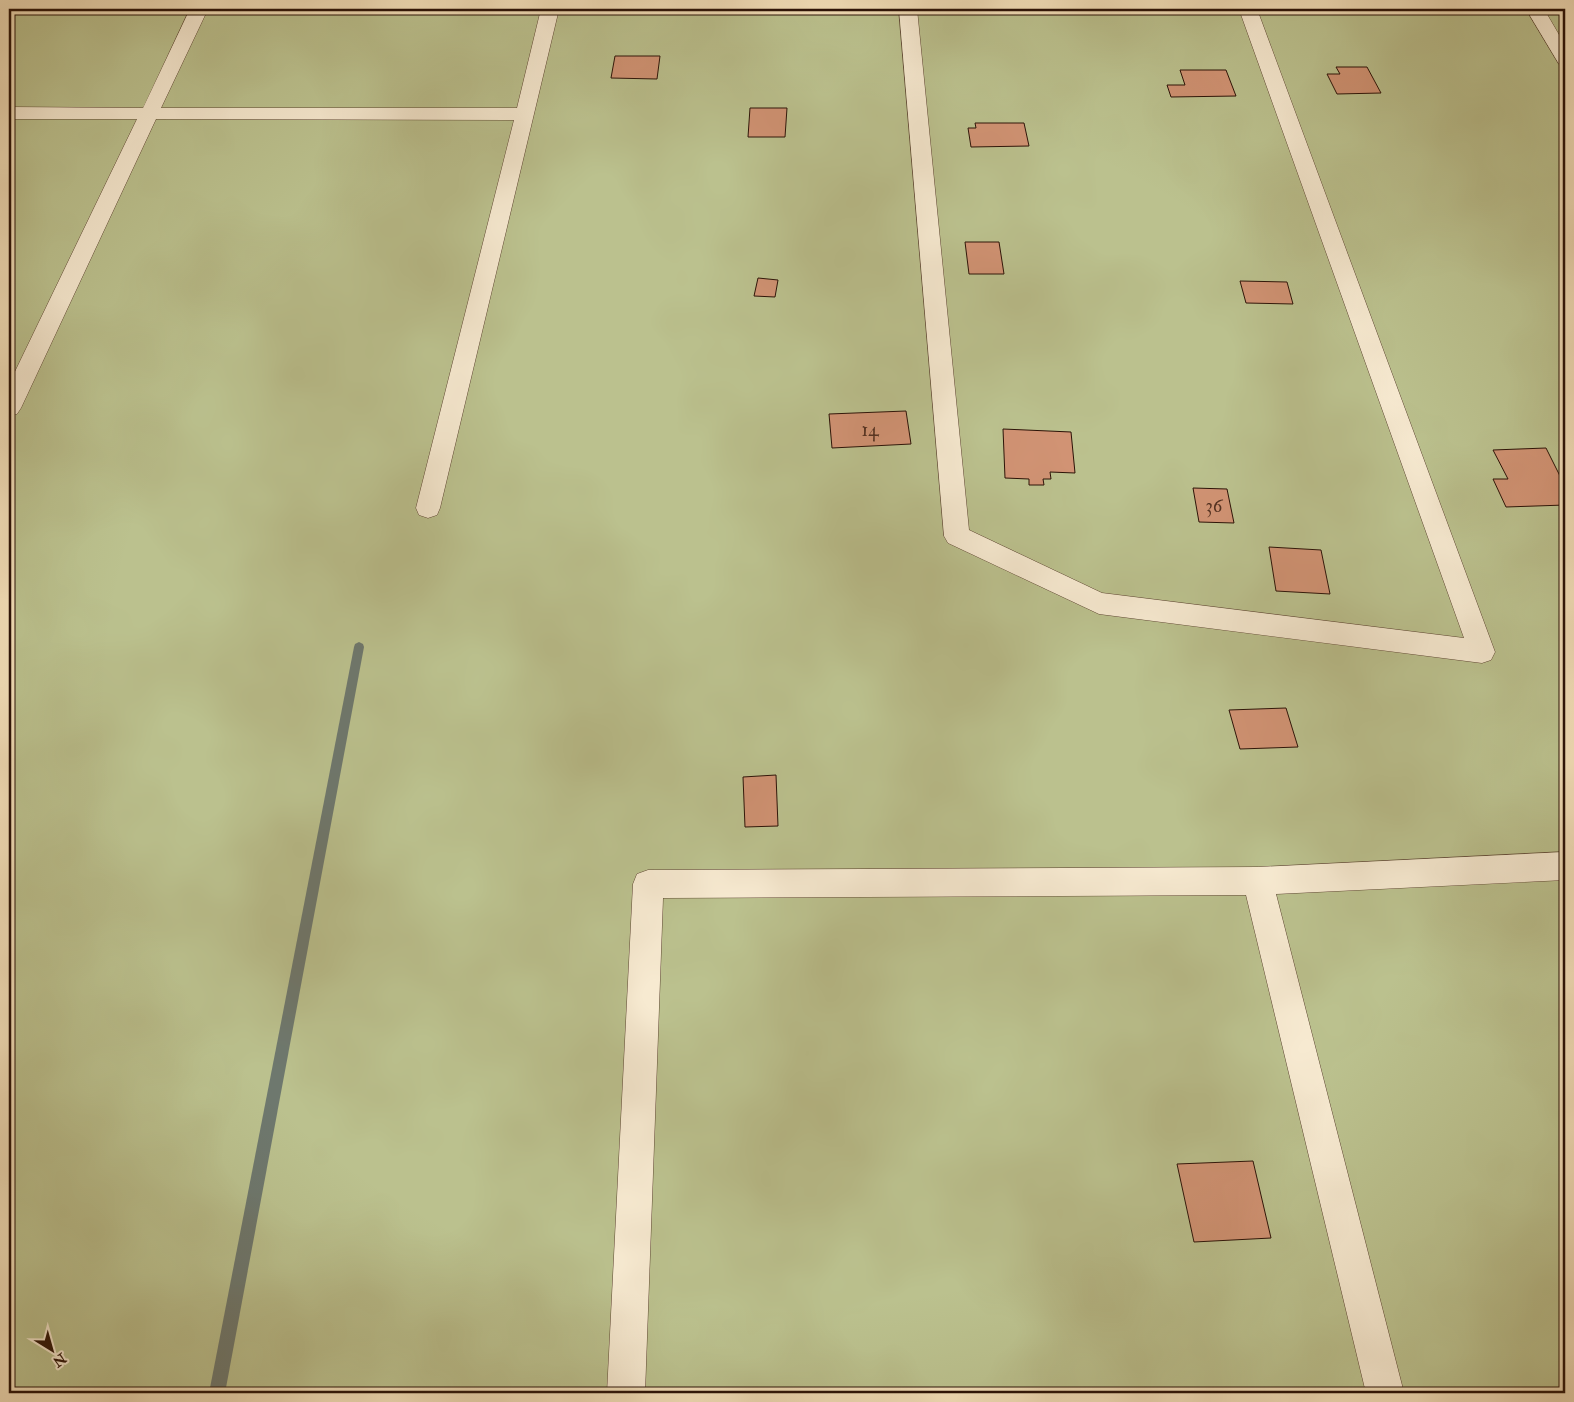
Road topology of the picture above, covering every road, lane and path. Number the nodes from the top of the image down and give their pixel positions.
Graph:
1 (199, 9) edge
2 (550, 9) edge
3 (908, 9) edge
4 (1248, 9) edge
5 (1535, 9) edge
6 (1565, 60) edge
7 (9, 114) edge
8 (525, 114) junction
9 (147, 115) junction
10 (9, 408) edge
11 (428, 508) dead end
12 (1565, 866) edge
13 (1258, 881) junction
14 (626, 1393) edge
15 (1384, 1393) edge

1 - 9 street
2 - 8 street
3 - 4 street
5 - 6 street
7 - 9 street
8 - 9 street
8 - 11 street
9 - 10 street
12 - 13 street
13 - 14 street
13 - 15 street

